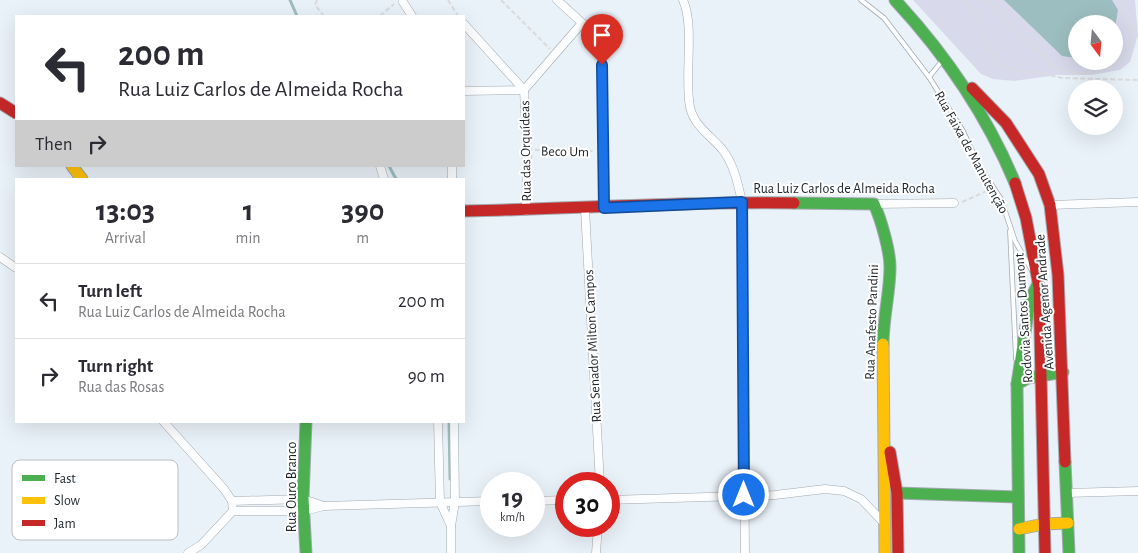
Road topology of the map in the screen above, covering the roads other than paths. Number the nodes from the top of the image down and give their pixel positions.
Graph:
1 (557, 0) edge
2 (683, 0) edge
3 (861, 0) edge
4 (895, 0) edge
5 (403, 2) road end
6 (411, 15) edge
7 (582, 23) junction
8 (465, 25) edge
9 (946, 56) junction
10 (930, 77) junction
11 (963, 79) junction
12 (524, 90) junction
13 (465, 92) edge
14 (0, 103) edge
15 (15, 112) edge
16 (73, 167) edge
17 (81, 178) edge
18 (742, 202) junction
19 (1138, 202) edge
20 (954, 203) road end
21 (874, 204) junction
22 (1050, 205) junction
23 (604, 208) junction
24 (585, 209) junction
25 (465, 211) edge
26 (526, 211) junction
27 (1010, 227) junction
28 (0, 257) edge
29 (15, 267) edge
30 (1038, 280) junction
31 (1063, 372) junction
32 (1043, 376) junction
33 (1017, 384) junction
34 (884, 413) junction
35 (165, 423) edge
36 (306, 423) edge
37 (438, 423) edge
38 (454, 423) edge
39 (599, 472) edge
40 (1138, 491) edge
41 (1067, 492) junction
42 (897, 493) junction
43 (744, 495) junction
44 (1018, 497) junction
45 (620, 500) edge
46 (480, 501) edge
47 (440, 502) junction
48 (455, 502) junction
49 (304, 505) junction
50 (232, 506) junction
51 (324, 506) junction
52 (884, 523) junction
53 (1068, 523) junction
54 (1044, 524) junction
55 (450, 526) junction
56 (1019, 530) junction
57 (597, 537) edge
58 (188, 553) edge
59 (306, 553) edge
60 (451, 553) edge
61 (596, 553) edge
62 (745, 553) edge
63 (885, 553) edge
64 (898, 553) edge
65 (1019, 553) edge
66 (1045, 553) edge
67 (1069, 553) edge

1 - 7 street
2 - 18 street
3 - 10 lane, Rua Faixa de Manutenção
4 - 9 main road, Rodovia Santos Dumont
5 - 6 street
7 - 12 street
7 - 23 street
8 - 12 street, Rua das Orquídeas
9 - 10 lane, Rua Faixa de Manutenção
9 - 11 main road, Rodovia Santos Dumont
10 - 27 lane, Rua Faixa de Manutenção
11 - 22 main road, Avenida Agenor Andrade
11 - 30 main road, Rodovia Santos Dumont
12 - 13 street
12 - 26 street, Rua das Orquídeas
14 - 15 main road
16 - 17 main road
18 - 21 main road, Rua Luiz Carlos de Almeida Rocha
18 - 23 main road, Rua Luiz Carlos de Almeida Rocha
18 - 43 street
19 - 22 street
20 - 21 street, Rua Luiz Carlos de Almeida Rocha
21 - 34 main road, Rua Anafesto Pandini
22 - 31 main road, Avenida Agenor Andrade
23 - 24 main road, Rua Luiz Carlos de Almeida Rocha
24 - 26 main road, Rua Luiz Carlos de Almeida Rocha
24 - 39 street, Rua Senador Milton Campos
25 - 26 main road, Rua Luiz Carlos de Almeida Rocha
27 - 30 lane, Rua Faixa de Manutenção
27 - 33 lane, Rua Faixa de Manutenção
28 - 29 street
30 - 32 main road, Rodovia Santos Dumont
30 - 33 main road, Avenida Agenor Andrade
31 - 32 main road
31 - 41 main road, Avenida Agenor Andrade
32 - 33 main road
32 - 54 main road, Rodovia Santos Dumont
33 - 44 main road, Avenida Agenor Andrade
34 - 42 main road, Rua Anafesto Pandini
34 - 52 main road, Rua Anafesto Pandini
35 - 50 street
36 - 49 main road, Rua Ouro Branco
37 - 47 street
38 - 48 street
40 - 41 street
41 - 53 main road, Avenida Agenor Andrade
42 - 44 main road
42 - 64 main road, Rua Anafesto Pandini
43 - 45 street
43 - 52 street
43 - 62 street
44 - 56 main road, Avenida Agenor Andrade
46 - 48 street
47 - 48 street
47 - 51 street
47 - 55 street
48 - 55 street
49 - 50 street
49 - 50 street
49 - 51 street
49 - 51 street
49 - 59 main road, Rua Ouro Branco
50 - 58 street
52 - 63 main road, Rua Anafesto Pandini
53 - 54 main road
53 - 67 main road, Avenida Agenor Andrade
54 - 56 main road
54 - 66 main road, Rodovia Santos Dumont
55 - 60 street
56 - 65 main road, Avenida Agenor Andrade
57 - 61 street

